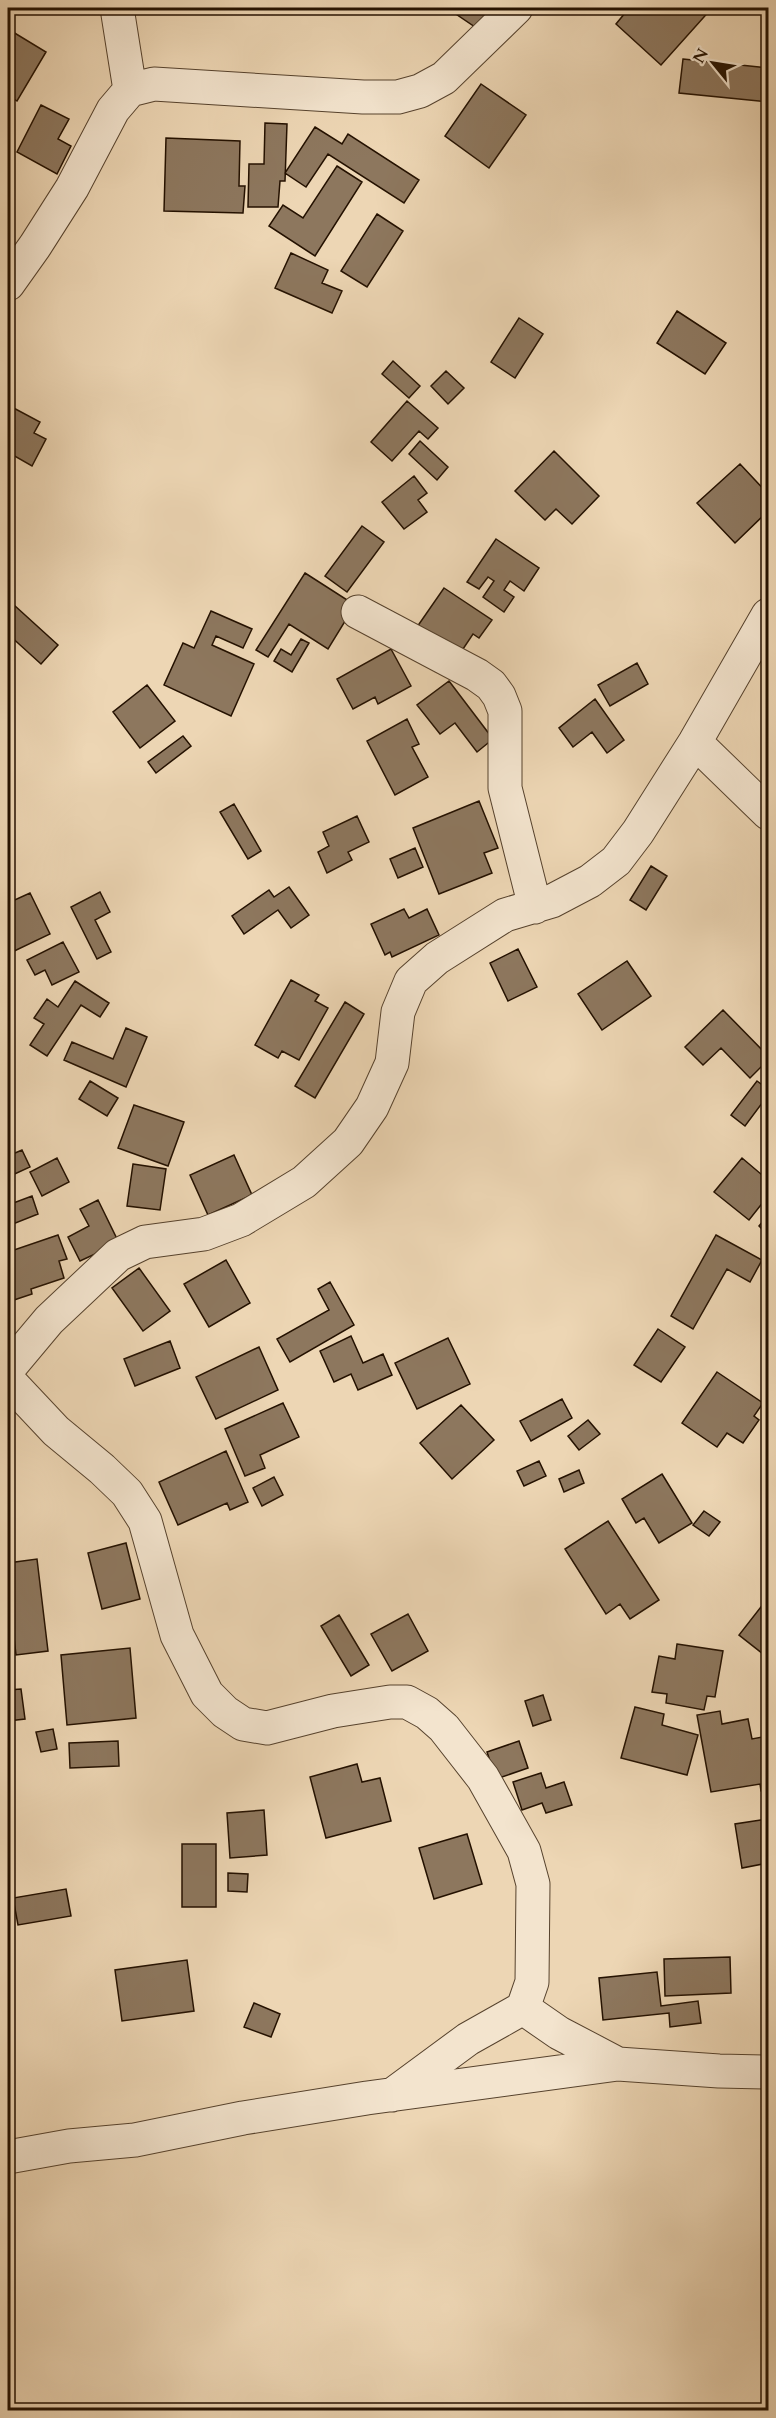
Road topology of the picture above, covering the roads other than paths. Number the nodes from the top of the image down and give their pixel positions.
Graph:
1 (117, 8) edge
2 (516, 8) edge
3 (130, 90) junction
4 (8, 284) edge
5 (358, 612) dead end
6 (768, 615) edge
7 (695, 742) junction
8 (768, 813) edge
9 (534, 907) junction
10 (8, 1369) edge
11 (8, 1380) edge
12 (523, 2008) junction
13 (618, 2064) junction
14 (768, 2072) edge
15 (392, 2095) junction
16 (8, 2157) edge

1 - 3 street
2 - 3 street
3 - 4 street
5 - 9 street
6 - 7 street
7 - 8 street
7 - 9 street
9 - 10 street
11 - 12 street
12 - 13 street
12 - 15 street
13 - 14 street
13 - 15 street
15 - 16 street

